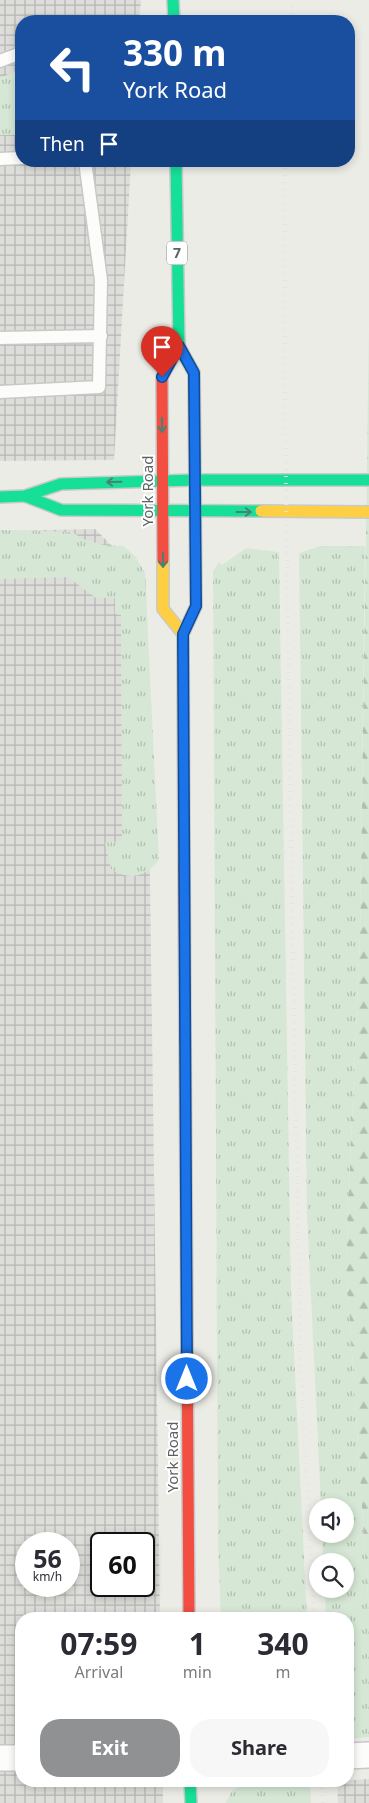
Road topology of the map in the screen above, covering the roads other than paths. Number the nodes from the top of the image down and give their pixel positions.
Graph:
1 (173, 0) edge
2 (174, 15) edge
3 (15, 55) edge
4 (0, 61) edge
5 (15, 158) edge
6 (0, 159) edge
7 (87, 167) edge
8 (176, 167) edge
9 (101, 336) junction
10 (0, 338) edge
11 (179, 346) junction
12 (0, 392) edge
13 (195, 480) junction
14 (369, 480) edge
15 (163, 481) junction
16 (25, 496) junction
17 (0, 497) edge
18 (163, 512) junction
19 (195, 512) junction
20 (369, 512) edge
21 (183, 634) junction
22 (189, 1612) edge
23 (369, 1755) edge
24 (354, 1756) edge
25 (0, 1758) edge
26 (15, 1758) edge
27 (190, 1787) edge
28 (191, 1803) edge

1 - 2 main road
3 - 4 lane
5 - 6 lane
7 - 9 lane
8 - 11 main road, York Road / 7
9 - 10 lane
9 - 12 lane
11 - 13 main road, York Road / 7
11 -> 15 main road, York Road / 7
13 - 14 main road
13 - 15 main road
13 - 19 main road, York Road / 7
15 -> 16 main road
15 - 18 main road, York Road / 7
16 - 17 main road
16 - 18 main road
18 - 19 main road
18 -> 21 main road, York Road / 7
19 -> 20 main road
19 - 21 main road, York Road / 7
21 - 22 main road, York Road / 7
23 - 24 street
25 - 26 street
27 - 28 main road

